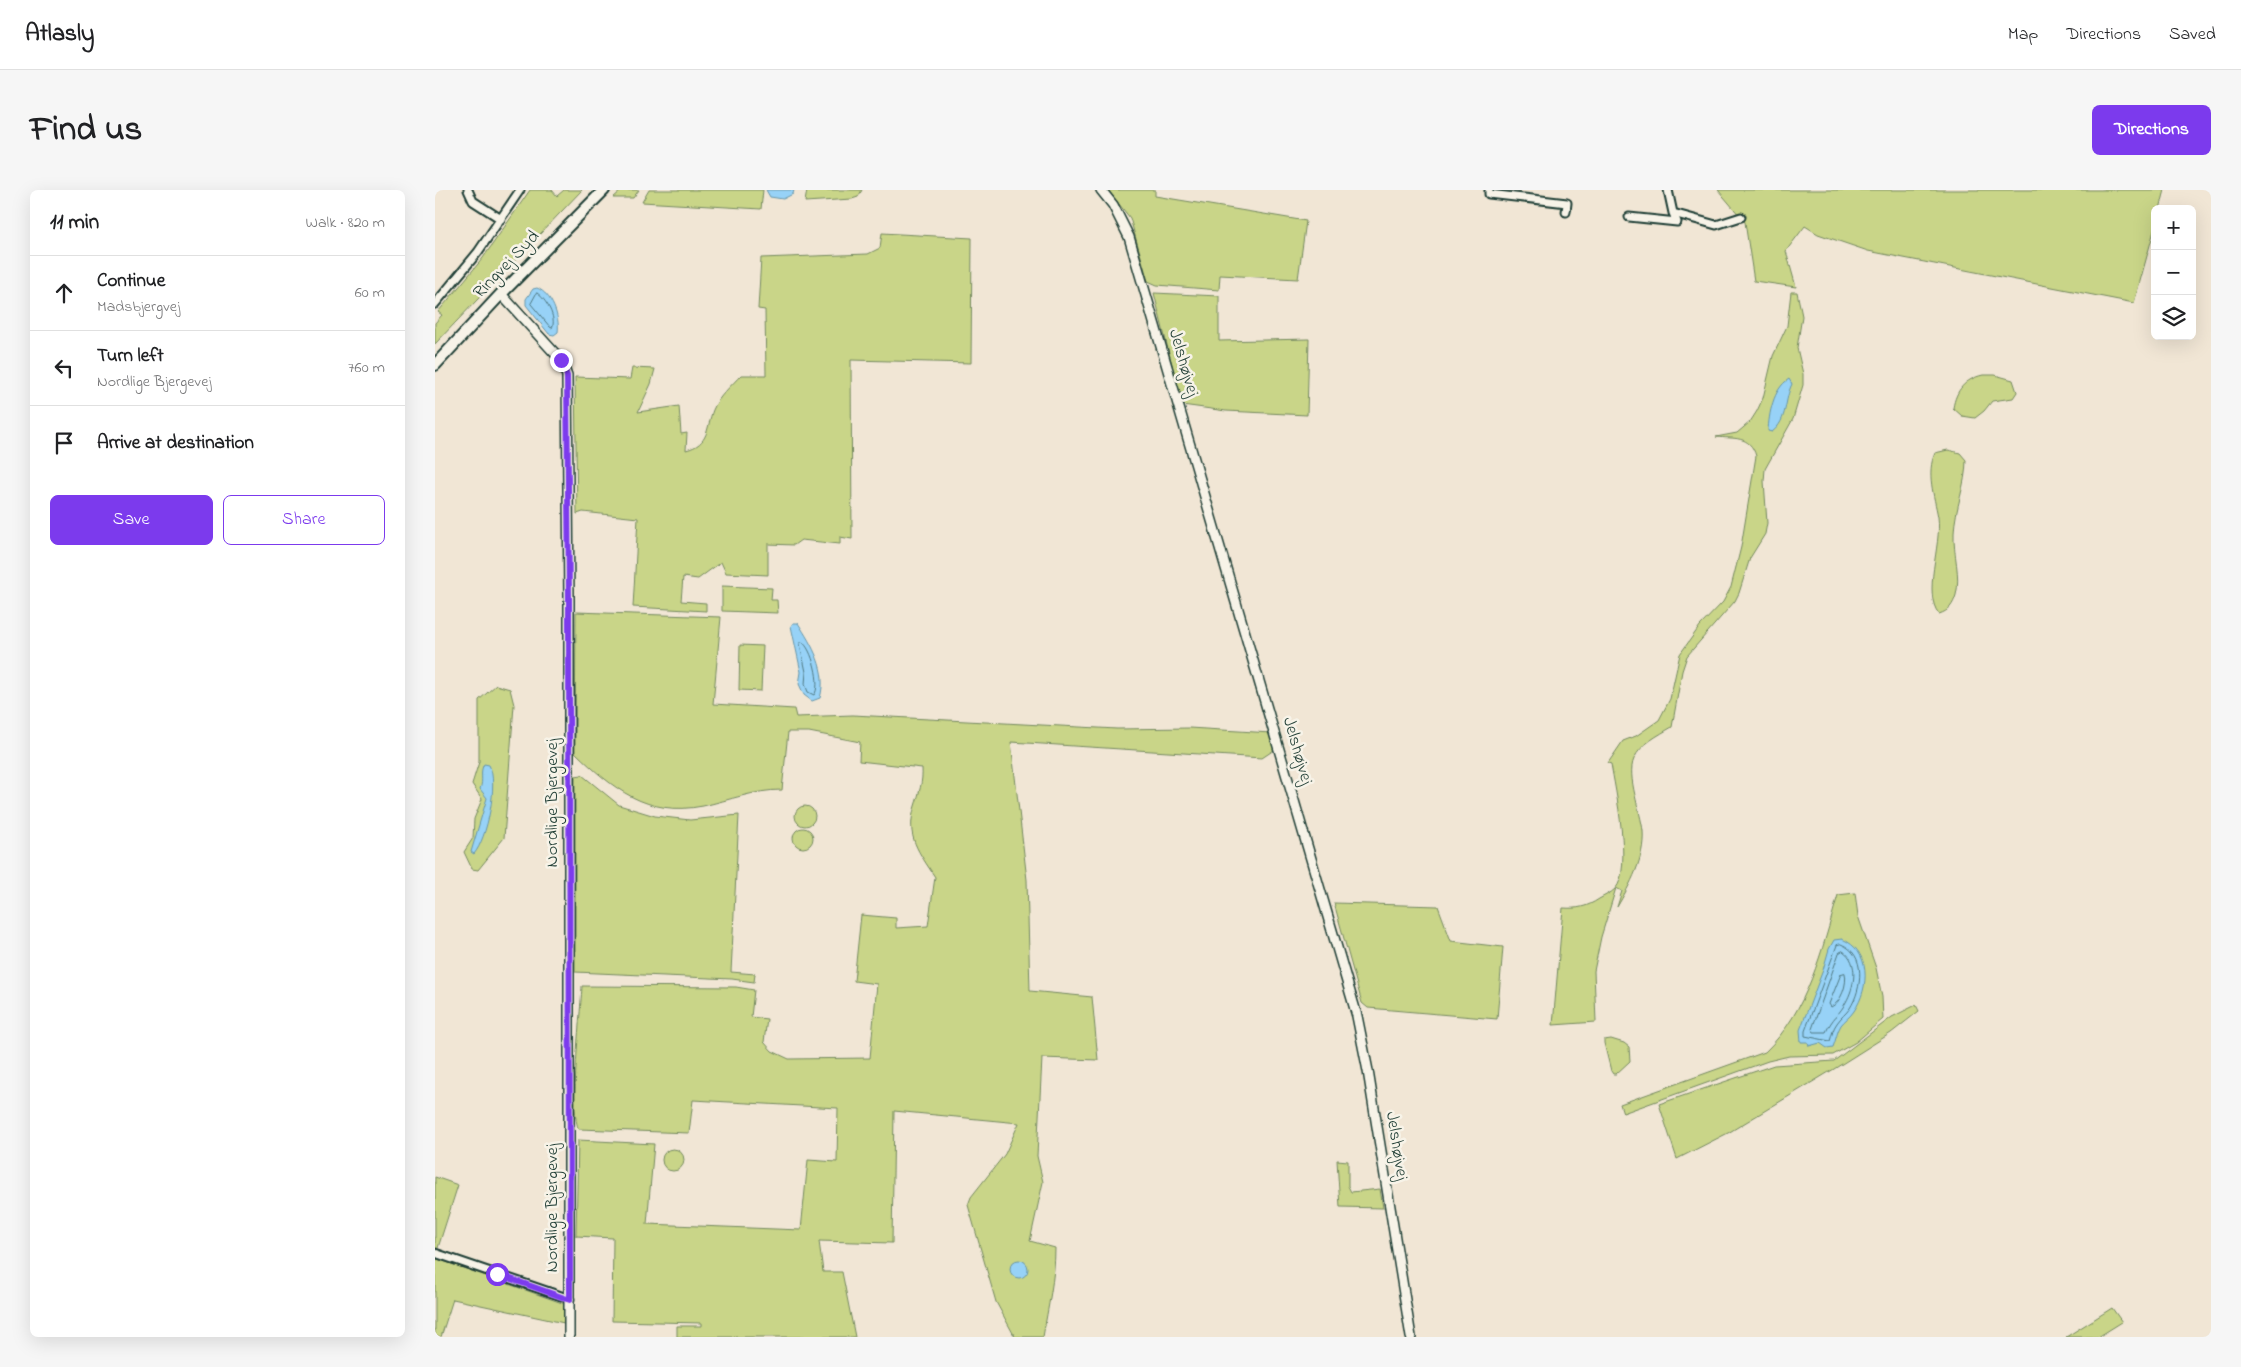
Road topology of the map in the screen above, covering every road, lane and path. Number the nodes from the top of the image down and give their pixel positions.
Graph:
1 (467, 190) edge
2 (520, 190) edge
3 (604, 190) edge
4 (1101, 190) edge
5 (1489, 190) edge
6 (1668, 190) edge
7 (1527, 194) edge
8 (1566, 212) dead end
9 (1673, 213) junction
10 (1629, 216) dead end
11 (1741, 217) dead end
12 (501, 219) junction
13 (501, 294) junction
14 (435, 304) edge
15 (435, 365) edge
16 (435, 1253) edge
17 (570, 1300) junction
18 (569, 1337) edge
19 (1411, 1337) edge

1 - 12 street
2 - 12 street
3 - 13 main road, Ringvej Syd
4 - 19 street, Jelshøjvej
5 - 7 street
6 - 9 street
7 - 8 street
9 - 10 street
9 - 11 street
12 - 14 street
13 - 15 main road, Ringvej Syd
13 - 17 street, Nordlige Bjergevej
16 - 17 street
17 - 18 street, Nordlige Bjergevej

